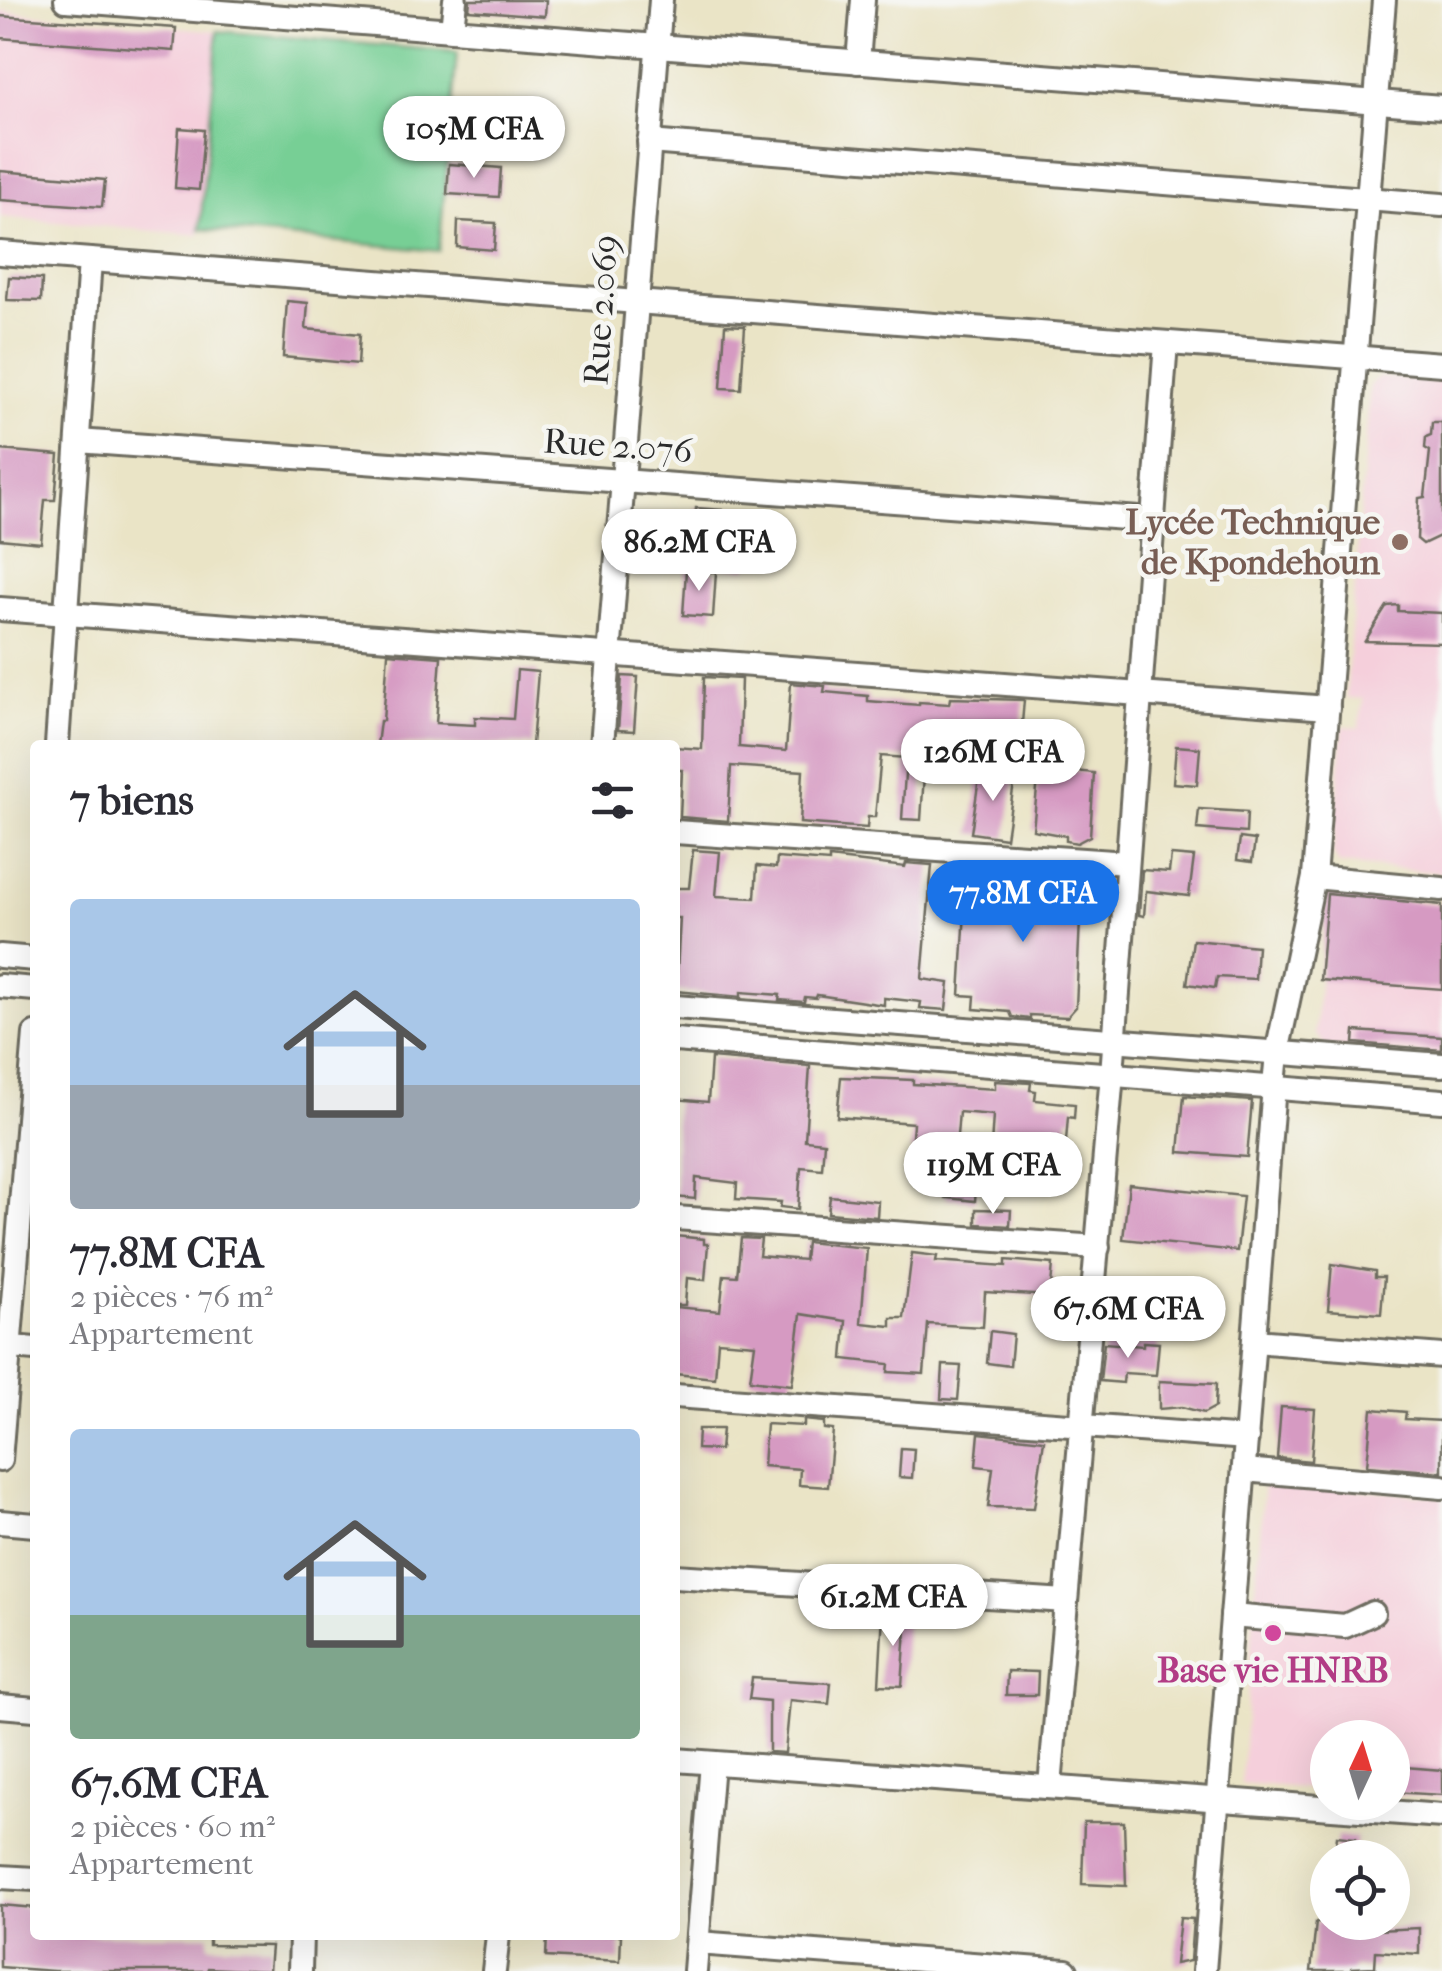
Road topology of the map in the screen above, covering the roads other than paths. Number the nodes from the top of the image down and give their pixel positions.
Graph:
1 (66, 0) edge
2 (455, 0) edge
3 (661, 0) edge
4 (863, 0) edge
5 (1384, 0) edge
6 (452, 30) junction
7 (658, 46) junction
8 (858, 62) junction
9 (1376, 102) junction
10 (1442, 108) edge
11 (649, 142) junction
12 (1368, 199) junction
13 (1442, 205) edge
14 (0, 253) edge
15 (90, 260) junction
16 (637, 302) junction
17 (1166, 343) junction
18 (1356, 358) junction
19 (1442, 364) edge
20 (78, 441) junction
21 (623, 482) junction
22 (1153, 520) junction
23 (0, 608) edge
24 (66, 614) junction
25 (610, 654) junction
26 (1140, 694) junction
27 (1328, 708) junction
28 (57, 740) edge
29 (602, 740) edge
30 (680, 832) edge
31 (1127, 863) junction
32 (1314, 877) junction
33 (1442, 889) edge
34 (0, 956) edge
35 (30, 959) edge
36 (0, 986) edge
37 (30, 989) edge
38 (680, 1008) edge
39 (680, 1040) edge
40 (1114, 1042) junction
41 (1277, 1053) junction
42 (1442, 1064) edge
43 (1112, 1074) junction
44 (1274, 1086) junction
45 (1442, 1100) edge
46 (29, 1175) edge
47 (680, 1218) edge
48 (1098, 1247) junction
49 (1254, 1341) junction
50 (5, 1346) edge
51 (30, 1348) edge
52 (1442, 1356) edge
53 (680, 1396) edge
54 (1082, 1427) junction
55 (1246, 1438) junction
56 (0, 1460) edge
57 (1244, 1470) junction
58 (1442, 1487) edge
59 (0, 1522) edge
60 (30, 1525) edge
61 (680, 1576) edge
62 (1066, 1601) junction
63 (1373, 1613) dead end
64 (1232, 1616) junction
65 (0, 1706) edge
66 (30, 1709) edge
67 (680, 1760) edge
68 (712, 1763) junction
69 (1050, 1786) junction
70 (1218, 1798) junction
71 (1442, 1816) edge
72 (0, 1877) edge
73 (30, 1879) edge
74 (300, 1940) edge
75 (497, 1940) edge
76 (698, 1942) junction
77 (300, 1971) edge
78 (494, 1971) edge
79 (695, 1971) edge
80 (1066, 1971) edge
81 (1204, 1971) edge

1 - 6 street
2 - 6 street
3 - 7 street, Rue 2.069
4 - 8 street
5 - 9 street
6 - 7 street
7 - 8 street
7 - 11 street, Rue 2.069
8 - 9 street
9 - 10 street
9 - 12 street
11 - 12 street
11 - 16 street, Rue 2.069
12 - 13 street
12 - 18 street
14 - 15 street
15 - 16 street
15 - 20 street
16 - 17 street
16 - 21 street, Rue 2.069
17 - 18 street
17 - 22 street
18 - 19 street
18 - 27 street
20 - 21 street, Rue 2.076
20 - 24 street
21 - 22 street, Rue 2.076
21 - 25 street, Rue 2.069
22 - 26 street
23 - 24 street
24 - 25 street
24 - 28 street
25 - 26 street
25 - 29 street, Rue 2.069
26 - 27 street
26 - 31 street
27 - 32 street
30 - 31 street
31 - 40 street
32 - 33 street
32 - 41 street
34 - 35 street
36 - 37 street
38 - 40 street
39 - 43 street
40 - 41 street
40 - 43 street
41 - 42 street
41 - 44 street
43 - 44 street
43 - 48 street
44 - 45 street
44 - 49 street
46 - 50 street
47 - 48 street
48 - 54 street
49 - 52 street
49 - 55 street
50 - 51 street
50 - 56 street
53 - 54 street
54 - 55 street
54 - 62 street
55 - 57 street
57 - 58 street
57 - 64 street
59 - 60 street
61 - 62 street
62 - 69 street
63 - 64 street
64 - 70 street
65 - 66 street
67 - 68 street
68 - 69 street
68 - 76 street
69 - 70 street
70 - 71 street
70 - 81 street
72 - 73 street
74 - 77 street
75 - 78 street
76 - 79 street
76 - 80 street

